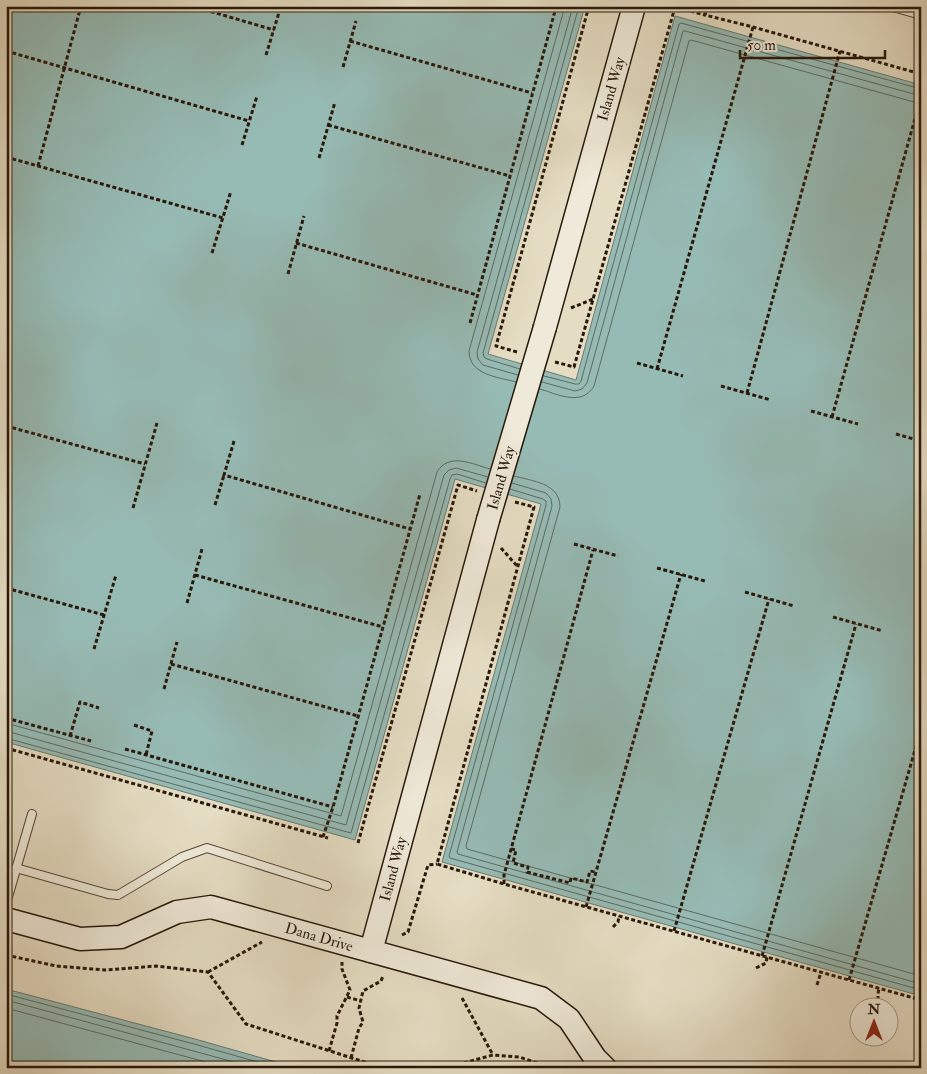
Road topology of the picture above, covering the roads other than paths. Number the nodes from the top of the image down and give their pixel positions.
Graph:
1 (634, 6) edge
2 (889, 6) edge
3 (921, 15) edge
4 (32, 814) dead end
5 (16, 868) junction
6 (327, 886) dead end
7 (6, 904) edge
8 (6, 918) edge
9 (371, 951) junction
10 (605, 1068) edge

1 - 9 street, Island Way, bridge
2 - 3 lane
4 - 5 lane
5 - 6 lane
5 - 7 lane
8 - 9 street, Dana Drive
9 - 10 street, Dana Drive

